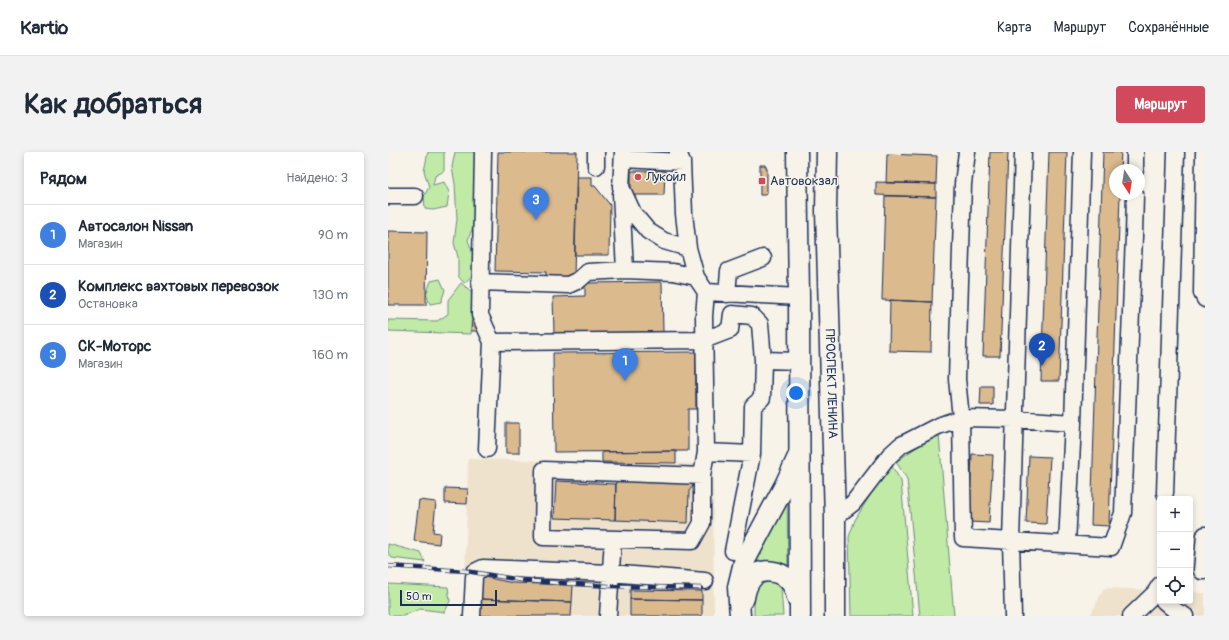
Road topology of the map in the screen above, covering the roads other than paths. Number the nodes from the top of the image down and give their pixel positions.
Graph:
1 (483, 152) edge
2 (797, 152) edge
3 (827, 152) edge
4 (967, 152) edge
5 (1023, 152) edge
6 (1082, 152) edge
7 (1135, 152) edge
8 (1204, 152) edge
9 (1176, 153) edge
10 (623, 156) edge
11 (680, 157) edge
12 (1135, 164) edge
13 (621, 187) junction
14 (388, 196) edge
15 (414, 196) dead end
16 (1135, 200) edge
17 (1204, 208) edge
18 (688, 248) junction
19 (763, 258) dead end
20 (625, 270) junction
21 (696, 277) junction
22 (480, 282) junction
23 (706, 292) junction
24 (727, 294) junction
25 (799, 297) junction
26 (1205, 299) edge
27 (704, 340) junction
28 (492, 342) junction
29 (763, 360) junction
30 (798, 361) junction
31 (961, 418) junction
32 (1015, 419) junction
33 (1073, 423) junction
34 (487, 449) dead end
35 (706, 452) junction
36 (800, 453) junction
37 (752, 454) junction
38 (702, 476) junction
39 (1165, 493) dead end
40 (835, 517) junction
41 (1204, 538) edge
42 (613, 539) junction
43 (1011, 541) junction
44 (1067, 544) junction
45 (1193, 550) edge
46 (733, 551) dead end
47 (1205, 571) edge
48 (610, 573) junction
49 (705, 581) dead end
50 (1157, 596) edge
51 (1169, 604) edge
52 (800, 610) edge
53 (472, 616) edge
54 (608, 616) edge
55 (741, 616) edge
56 (835, 616) edge
57 (1013, 616) edge
58 (1131, 616) edge
59 (1185, 616) edge

1 - 22 lane
2 - 25 main road
3 - 40 main road, ПРОСПЕКТ ЛЕНИНА
4 - 31 lane
5 - 32 lane
6 - 33 lane
7 - 12 lane
8 - 17 lane
9 - 39 lane
10 - 11 lane
10 - 13 lane
11 - 18 lane
13 - 18 lane
13 - 20 lane
14 - 15 lane
16 - 44 lane
17 - 26 lane
18 - 21 lane
19 - 24 lane
20 - 21 lane
20 - 22 lane
21 - 23 lane
22 - 28 lane
23 - 24 lane
23 - 27 lane
24 - 25 lane
25 - 30 main road
27 - 28 lane
27 - 29 lane
27 - 35 lane
28 - 34 lane
29 - 30 lane
29 - 37 lane
30 - 36 main road
31 - 32 lane
31 - 40 lane
31 - 43 lane
32 - 33 lane
32 - 43 lane
33 - 44 lane
35 - 37 lane
35 - 38 lane
36 - 52 main road
36 - 55 main road
37 - 46 lane
38 - 42 lane
38 - 42 lane
40 - 56 main road, ПРОСПЕКТ ЛЕНИНА
41 - 45 lane
41 - 47 lane
42 - 48 lane
43 - 44 lane
43 - 57 lane
48 - 49 lane
48 - 53 lane
48 - 54 lane
50 - 58 lane
51 - 59 lane
52 - 55 main road

